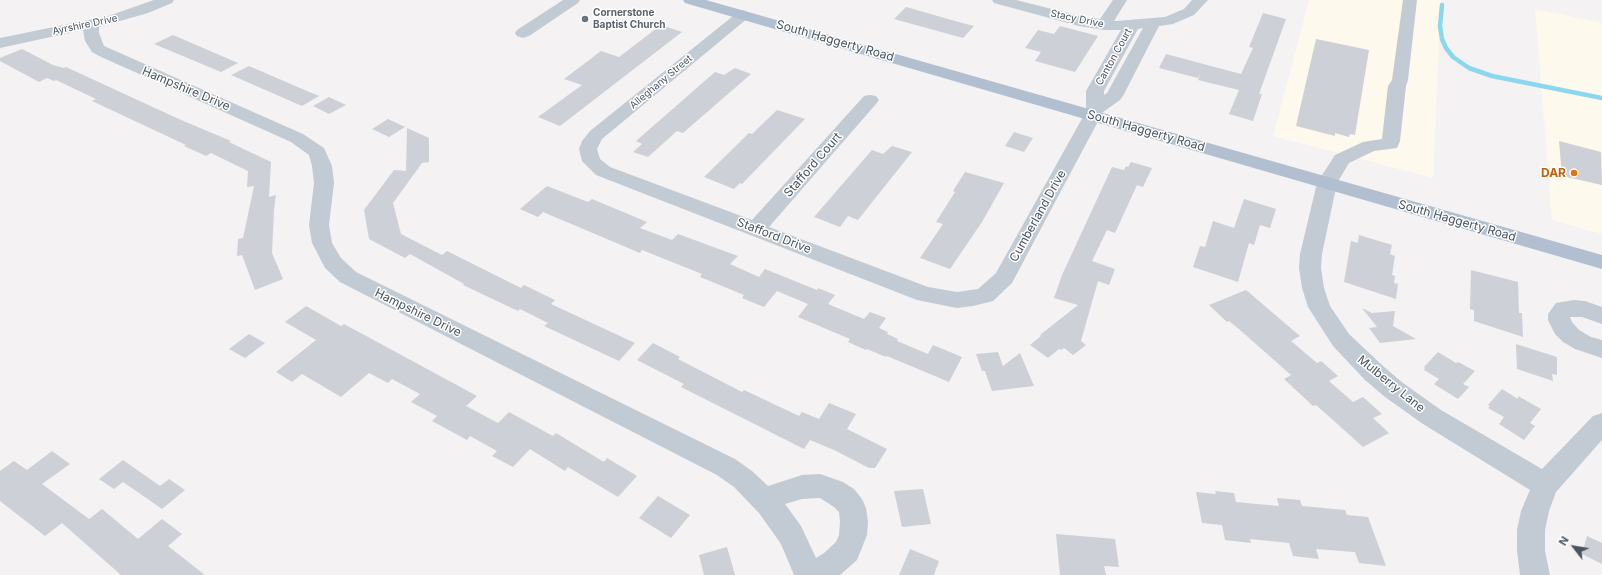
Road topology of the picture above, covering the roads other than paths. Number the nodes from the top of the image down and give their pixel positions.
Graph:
1 (168, 0) edge
2 (573, 0) edge
3 (690, 0) edge
4 (999, 0) edge
5 (1120, 0) edge
6 (1199, 0) edge
7 (1406, 4) edge
8 (743, 15) junction
9 (92, 24) junction
10 (1153, 24) junction
11 (1104, 25) junction
12 (1132, 25) junction
13 (523, 33) dead end
14 (0, 43) edge
15 (1105, 74) junction
16 (1123, 78) junction
17 (870, 100) dead end
18 (1094, 112) junction
19 (589, 155) joint
20 (1327, 183) junction
21 (756, 229) junction
22 (1602, 262) edge
23 (967, 299) joint
24 (1602, 316) edge
25 (1602, 349) edge
26 (1602, 423) edge
27 (1545, 485) junction
28 (764, 499) junction
29 (810, 575) edge
30 (1535, 575) edge

1 - 9 street, Ayrshire Drive
2 - 13 street
3 - 8 main road, South Haggerty Road
4 - 11 street, Stacy Drive
5 - 11 street
6 - 10 street, Canton Court
7 - 20 street, Mulberry Lane
8 - 18 main road, South Haggerty Road
8 - 19 street, Alleghany Street
9 - 14 street, Ayrshire Drive
9 - 28 street, Hampshire Drive
10 - 12 street, Canton Court
10 - 16 street, Canton Court
11 - 12 street, Stacy Drive
12 - 15 street, Canton Court
15 - 16 street
15 - 18 street, Canton Court
16 - 18 street, Canton Court
17 - 21 street, Stafford Court
18 - 20 main road, South Haggerty Road
18 - 23 street, Cumberland Drive
19 - 21 street, Stafford Drive
20 - 22 main road, South Haggerty Road
20 - 27 street, Mulberry Lane
21 - 23 street, Stafford Drive
24 - 25 street
26 - 27 street
27 - 30 street
28 - 29 street, Hampshire Drive
28 - 29 street

